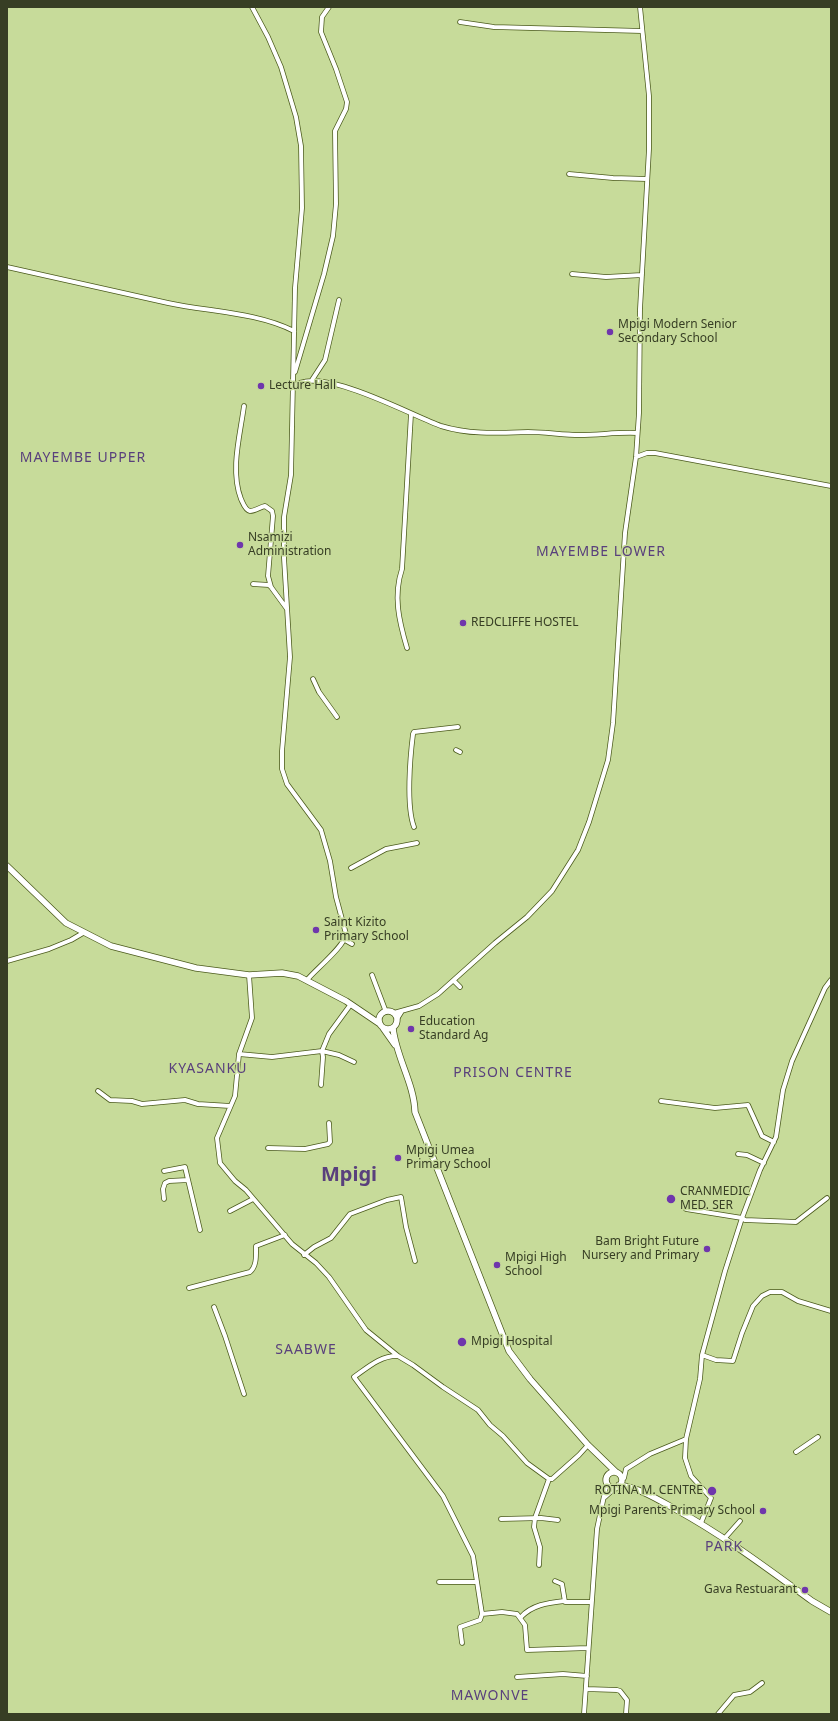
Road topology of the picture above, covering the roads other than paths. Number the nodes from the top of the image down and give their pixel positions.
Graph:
1 (252, 7) edge
2 (329, 7) edge
3 (640, 7) edge
4 (460, 22) dead end
5 (642, 31) junction
6 (569, 174) dead end
7 (647, 179) junction
8 (7, 267) edge
9 (572, 274) dead end
10 (642, 275) junction
11 (339, 300) dead end
12 (294, 331) junction
13 (294, 375) junction
14 (312, 380) junction
15 (293, 387) junction
16 (244, 406) dead end
17 (411, 414) junction
18 (637, 434) junction
19 (636, 457) junction
20 (831, 486) edge
21 (253, 584) dead end
22 (271, 587) junction
23 (287, 610) junction
24 (407, 648) dead end
25 (313, 679) dead end
26 (337, 717) dead end
27 (458, 727) dead end
28 (414, 828) dead end
29 (417, 843) dead end
30 (7, 866) edge
31 (351, 868) dead end
32 (83, 932) junction
33 (345, 940) junction
34 (352, 944) dead end
35 (7, 961) edge
36 (249, 975) junction
37 (372, 975) dead end
38 (307, 980) junction
39 (831, 980) edge
40 (454, 981) junction
41 (460, 987) dead end
42 (351, 1004) junction
43 (403, 1010) junction
44 (383, 1013) junction
45 (394, 1013) junction
46 (368, 1015) junction
47 (397, 1019) junction
48 (381, 1026) junction
49 (393, 1028) junction
50 (322, 1051) junction
51 (398, 1051) junction
52 (239, 1054) junction
53 (354, 1062) dead end
54 (321, 1086) dead end
55 (98, 1091) dead end
56 (660, 1101) dead end
57 (230, 1106) junction
58 (329, 1123) dead end
59 (774, 1142) junction
60 (268, 1148) dead end
61 (738, 1154) dead end
62 (764, 1163) junction
63 (164, 1171) dead end
64 (188, 1180) junction
65 (827, 1198) dead end
66 (164, 1199) dead end
67 (253, 1199) junction
68 (686, 1209) dead end
69 (230, 1211) dead end
70 (742, 1218) junction
71 (200, 1230) dead end
72 (284, 1235) junction
73 (304, 1255) junction
74 (415, 1261) dead end
75 (189, 1288) dead end
76 (214, 1307) dead end
77 (831, 1311) edge
78 (398, 1356) junction
79 (702, 1356) junction
80 (244, 1394) dead end
81 (818, 1437) dead end
82 (686, 1439) junction
83 (588, 1445) junction
84 (796, 1452) dead end
85 (605, 1460) junction
86 (616, 1472) junction
87 (608, 1475) junction
88 (623, 1477) junction
89 (549, 1479) junction
90 (607, 1482) junction
91 (618, 1486) junction
92 (634, 1487) junction
93 (604, 1497) junction
94 (535, 1518) junction
95 (501, 1519) dead end
96 (558, 1520) dead end
97 (740, 1521) dead end
98 (701, 1523) junction
99 (724, 1539) junction
100 (539, 1565) dead end
101 (554, 1581) dead end
102 (439, 1582) dead end
103 (477, 1582) junction
104 (564, 1601) junction
105 (591, 1602) junction
106 (831, 1612) edge
107 (482, 1614) junction
108 (521, 1618) junction
109 (462, 1643) dead end
110 (588, 1648) junction
111 (586, 1676) junction
112 (517, 1677) dead end
113 (762, 1683) dead end
114 (586, 1689) junction
115 (584, 1714) edge
116 (626, 1714) edge
117 (718, 1714) edge

1 - 12 street
2 - 13 street
3 - 5 street
4 - 5 street
5 - 7 street
6 - 7 street
7 - 10 street
8 - 12 street
9 - 10 street
10 - 18 street
11 - 14 street
12 - 13 street
13 - 15 street
14 - 15 street
14 - 17 street
15 - 23 street
16 - 22 street
17 - 18 street
17 - 24 street
18 - 19 street
19 - 20 street
19 - 40 street
21 - 22 street
22 - 23 street
23 - 33 street
25 - 26 street
27 - 28 street
29 - 31 street
30 - 32 main road
32 - 35 street
32 - 36 main road
33 - 34 street
33 - 38 street
36 - 38 main road
36 - 52 street
37 - 44 street
38 - 42 main road
39 - 59 street
40 - 41 street
40 - 43 street
42 - 46 main road
42 - 50 street
43 - 45 street
43 - 47 street
44 - 45 main road
44 - 46 main road
44 - 48 main road
45 - 47 main road
46 - 48 main road
47 - 49 main road
48 - 49 main road
48 - 51 main road
49 - 51 main road
50 - 52 street
50 - 53 street
50 - 54 street
51 - 83 main road
52 - 57 street
55 - 57 street
56 - 59 street
57 - 67 street
58 - 60 street
59 - 62 street
61 - 62 street
62 - 70 street
63 - 64 street
64 - 66 street
64 - 71 street
65 - 70 street
67 - 69 street
67 - 72 street
68 - 70 street
70 - 79 street
72 - 73 street
72 - 75 street
73 - 74 street
73 - 78 street
76 - 80 street
77 - 79 street
78 - 89 street
78 - 103 street
79 - 82 street
81 - 84 street
82 - 88 street
82 - 98 street
83 - 85 main road
83 - 89 street
85 - 86 main road
85 - 87 main road
86 - 87 main road
86 - 88 main road
87 - 90 main road
88 - 91 main road
88 - 92 main road
89 - 94 street
90 - 91 main road
90 - 93 street
91 - 92 main road
91 - 93 street
92 - 98 main road
93 - 105 street
94 - 95 street
94 - 96 street
94 - 100 street
97 - 99 street
98 - 99 main road
99 - 106 main road
101 - 104 street
102 - 103 street
103 - 107 street
104 - 105 street
104 - 108 street
105 - 110 street
107 - 108 street
107 - 109 street
108 - 110 street
110 - 111 street
111 - 112 street
111 - 114 street
113 - 117 street
114 - 115 street
114 - 116 street

